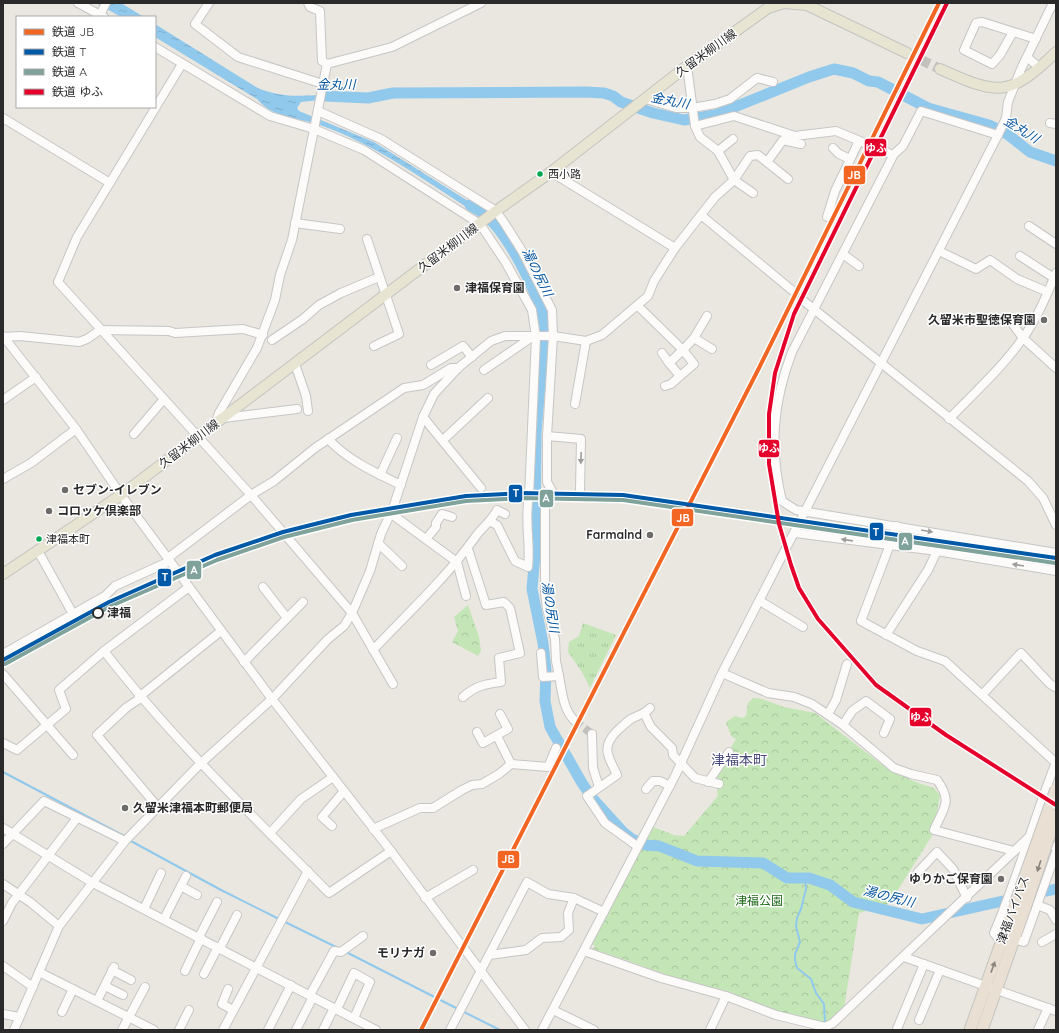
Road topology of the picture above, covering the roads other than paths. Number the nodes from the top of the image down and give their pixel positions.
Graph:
1 (78, 3) edge
2 (106, 3) edge
3 (209, 3) edge
4 (308, 3) edge
5 (481, 3) edge
6 (1053, 3) edge
7 (808, 4) edge
8 (102, 16) edge
9 (1013, 32) junction
10 (1036, 39) junction
11 (156, 48) edge
12 (1056, 52) edge
13 (907, 53) tunnel mouth
14 (1027, 57) junction
15 (182, 64) junction
16 (327, 64) junction
17 (687, 66) junction
18 (1040, 68) junction
19 (940, 69) tunnel mouth
20 (773, 82) dead end
21 (1016, 85) junction
22 (322, 88) junction
23 (646, 98) junction
24 (156, 107) edge
25 (155, 108) edge
26 (692, 108) junction
27 (318, 110) junction
28 (3, 118) edge
29 (694, 126) junction
30 (315, 127) junction
31 (998, 134) junction
32 (733, 139) dead end
33 (859, 141) junction
34 (801, 144) dead end
35 (833, 148) dead end
36 (718, 151) junction
37 (893, 155) junction
38 (850, 159) junction
39 (767, 162) junction
40 (552, 172) junction
41 (788, 179) dead end
42 (734, 180) junction
43 (110, 183) junction
44 (753, 193) dead end
45 (495, 212) junction
46 (701, 215) junction
47 (827, 216) dead end
48 (483, 222) junction
49 (295, 223) junction
50 (1029, 226) dead end
51 (340, 229) dead end
52 (367, 239) dead end
53 (1056, 244) edge
54 (675, 248) junction
55 (939, 251) junction
56 (843, 254) junction
57 (1020, 256) dead end
58 (859, 266) dead end
59 (1055, 275) edge
60 (379, 277) junction
61 (793, 291) tunnel mouth
62 (1048, 292) junction
63 (386, 294) junction
64 (805, 302) tunnel mouth
65 (638, 306) junction
66 (814, 310) junction
67 (707, 316) dead end
68 (1009, 319) dead end
69 (100, 330) junction
70 (263, 335) junction
71 (554, 336) junction
72 (3, 337) edge
73 (534, 337) junction
74 (694, 338) junction
75 (1024, 338) junction
76 (272, 340) dead end
77 (586, 341) junction
78 (374, 346) dead end
79 (712, 349) dead end
80 (683, 350) junction
81 (662, 353) dead end
82 (472, 357) junction
83 (669, 363) junction
84 (882, 363) junction
85 (295, 364) junction
86 (431, 365) dead end
87 (458, 368) junction
88 (1056, 368) edge
89 (484, 370) dead end
90 (680, 376) junction
91 (36, 377) junction
92 (665, 386) dead end
93 (488, 398) dead end
94 (164, 399) junction
95 (3, 400) edge
96 (575, 404) dead end
97 (297, 409) dead end
98 (308, 411) dead end
99 (423, 417) junction
100 (224, 418) junction
101 (949, 419) junction
102 (215, 425) junction
103 (76, 429) junction
104 (134, 434) dead end
105 (199, 436) junction
106 (547, 436) junction
107 (397, 438) dead end
108 (328, 439) junction
109 (443, 440) junction
110 (380, 475) junction
111 (3, 479) edge
112 (401, 485) junction
113 (481, 488) dead end
114 (580, 490) dead end
115 (122, 495) junction
116 (251, 495) junction
117 (390, 513) junction
118 (805, 513) junction
119 (505, 514) dead end
120 (452, 518) dead end
121 (491, 522) junction
122 (1056, 525) edge
123 (897, 526) junction
124 (795, 533) junction
125 (426, 539) junction
126 (378, 543) junction
127 (890, 546) junction
128 (468, 549) junction
129 (38, 551) junction
130 (937, 551) junction
131 (1056, 553) edge
132 (169, 559) junction
133 (456, 562) junction
134 (402, 566) dead end
135 (1056, 571) edge
136 (3, 574) edge
137 (189, 587) junction
138 (263, 587) dead end
139 (466, 596) dead end
140 (760, 601) junction
141 (303, 602) dead end
142 (352, 613) junction
143 (73, 614) junction
144 (286, 618) junction
145 (802, 627) dead end
146 (221, 631) junction
147 (886, 635) junction
148 (373, 650) junction
149 (104, 651) junction
150 (541, 653) dead end
151 (3, 654) edge
152 (244, 662) junction
153 (847, 664) dead end
154 (3, 674) edge
155 (722, 674) junction
156 (559, 676) junction
157 (12, 684) junction
158 (393, 684) dead end
159 (1056, 686) edge
160 (3, 687) edge
161 (982, 696) junction
162 (140, 697) junction
163 (463, 697) dead end
164 (272, 699) junction
165 (500, 714) dead end
166 (828, 714) junction
167 (575, 721) tunnel mouth
168 (48, 725) junction
169 (843, 725) junction
170 (477, 732) dead end
171 (884, 733) dead end
172 (592, 734) dead end
173 (497, 736) junction
174 (3, 743) edge
175 (556, 748) dead end
176 (730, 752) dead end
177 (73, 755) dead end
178 (681, 763) junction
179 (1056, 763) edge
180 (200, 764) junction
181 (511, 764) junction
182 (333, 777) junction
183 (708, 782) junction
184 (719, 784) dead end
185 (670, 786) junction
186 (599, 787) junction
187 (646, 789) dead end
188 (1056, 789) edge
189 (344, 791) junction
190 (157, 806) junction
191 (1056, 816) edge
192 (77, 818) junction
193 (332, 826) dead end
194 (3, 828) edge
195 (373, 829) junction
196 (270, 833) junction
197 (11, 834) junction
198 (1028, 838) junction
199 (125, 841) junction
200 (3, 844) edge
201 (638, 846) junction
202 (1056, 847) edge
203 (1014, 851) junction
204 (391, 852) junction
205 (1056, 852) edge
206 (48, 855) junction
207 (473, 870) dead end
208 (308, 871) junction
209 (918, 872) dead end
210 (161, 873) dead end
211 (186, 876) dead end
212 (93, 883) junction
213 (3, 884) edge
214 (181, 886) junction
215 (19, 894) junction
216 (197, 895) dead end
217 (425, 898) junction
218 (574, 898) junction
219 (967, 898) junction
220 (217, 902) dead end
221 (1037, 905) junction
222 (1020, 906) junction
223 (144, 909) junction
224 (604, 912) junction
225 (237, 915) dead end
226 (164, 919) junction
227 (3, 920) edge
228 (1056, 920) edge
229 (59, 926) junction
230 (1056, 934) edge
231 (363, 936) dead end
232 (200, 938) junction
233 (1014, 939) junction
234 (1002, 942) junction
235 (1042, 942) dead end
236 (219, 947) junction
237 (584, 952) junction
238 (489, 955) junction
239 (904, 957) junction
240 (924, 964) junction
241 (3, 966) edge
242 (256, 966) junction
243 (185, 970) dead end
244 (940, 970) junction
245 (480, 971) junction
246 (39, 972) junction
247 (204, 974) dead end
248 (131, 980) dead end
249 (291, 985) junction
250 (105, 986) junction
251 (33, 987) junction
252 (145, 988) dead end
253 (73, 989) junction
254 (228, 989) dead end
255 (991, 989) junction
256 (123, 995) dead end
257 (312, 996) junction
258 (726, 996) junction
259 (97, 1001) junction
260 (336, 1008) junction
261 (1048, 1008) junction
262 (189, 1010) dead end
263 (233, 1010) junction
264 (553, 1010) junction
265 (1056, 1011) edge
266 (62, 1012) dead end
267 (3, 1014) edge
268 (19, 1017) junction
269 (129, 1017) junction
270 (354, 1018) junction
271 (920, 1020) dead end
272 (897, 1028) dead end
273 (14, 1030) edge
274 (122, 1030) edge
275 (154, 1030) edge
276 (179, 1030) edge
277 (223, 1030) edge
278 (268, 1030) edge
279 (296, 1030) edge
280 (323, 1030) edge
281 (376, 1030) edge
282 (450, 1030) edge
283 (525, 1030) edge
284 (542, 1030) edge
285 (594, 1030) edge
286 (710, 1030) edge
287 (970, 1030) edge
288 (982, 1030) edge
289 (1038, 1030) edge

1 - 8 street
2 - 8 street
3 - 22 street
4 - 16 street
5 - 16 street
6 - 10 street
7 - 13 main road, 久留米柳川線
7 - 17 main road, 久留米柳川線
9 - 9 street
9 - 10 street
10 - 14 street
11 - 15 street
12 - 18 main road
14 - 18 street
14 - 21 street
15 - 24 street
15 - 30 street
16 - 22 street
17 - 23 main road, 久留米柳川線
17 - 26 street
18 - 21 main road
19 - 21 main road
20 - 26 street
21 - 31 street
22 - 27 street
23 - 26 street
23 - 40 main road, 久留米柳川線
25 - 43 street
26 - 29 street
27 - 30 street
27 - 45 street
28 - 43 street
29 - 33 street
29 - 36 street
30 - 48 street
30 - 49 street
31 - 37 street
31 - 55 street
32 - 36 street
33 - 37 street
33 - 38 street
34 - 39 street
35 - 38 street
36 - 42 street
37 - 56 street
38 - 47 street
39 - 41 street
39 - 42 street
40 - 45 main road, 久留米柳川線
40 - 54 street
42 - 44 street
42 - 46 street
43 - 69 street
45 - 48 main road, 久留米柳川線
45 - 71 street
46 - 54 street
46 - 61 street
48 - 63 main road, 久留米柳川線
48 - 73 street
49 - 51 street
49 - 70 street
50 - 53 street
52 - 60 street
54 - 65 street
55 - 62 street
55 - 84 street
56 - 58 street
56 - 66 street
57 - 59 street
59 - 62 street
60 - 63 street
60 - 76 street
62 - 75 street
63 - 78 street
63 - 85 main road, 久留米柳川線
64 - 66 street
65 - 77 street
65 - 80 street
66 - 84 street
66 - 118 street
67 - 74 street
68 - 75 street
69 - 70 street
69 - 72 street
69 - 94 street
70 - 102 street
71 - 73 street
71 - 77 street
71 - 106 street
72 - 91 street
73 - 82 street
73 - 89 street
73 - 121 street
74 - 79 street
74 - 80 street
75 - 88 street
75 - 101 street
77 - 96 street
80 - 83 street
80 - 90 street
81 - 83 street
82 - 86 street
82 - 87 street
83 - 90 street
84 - 101 street
84 - 118 street
85 - 98 street
85 - 100 main road, 久留米柳川線
87 - 99 street
87 - 108 street
90 - 92 street
91 - 95 street
91 - 103 street
93 - 109 street
94 - 104 street
94 - 105 street
97 - 100 street
99 - 109 street
99 - 112 street
100 - 102 main road, 久留米柳川線
101 - 122 street
102 - 105 main road, 久留米柳川線
103 - 111 street
103 - 115 street
105 - 115 main road, 久留米柳川線
105 - 116 street
106 -> 114 street
106 - 156 street
107 - 110 street
108 - 110 street
108 - 116 street
109 - 113 street
110 - 112 street
112 - 117 street
115 - 129 main road, 久留米柳川線
115 - 132 street
116 - 132 street
116 - 142 street
117 - 125 street
117 - 126 street
118 - 123 street
118 - 124 street
119 - 121 street
120 - 125 street
121 - 128 street
123 - 127 street
123 -> 131 street
127 -> 124 street
124 - 140 street
125 - 133 street
126 - 134 street
126 - 142 street
127 - 130 street
127 - 147 street
128 - 133 street
128 - 163 street
129 - 136 main road, 久留米柳川線
129 - 143 street
135 -> 130 street
130 - 147 street
132 - 137 street
132 - 143 street
133 - 139 street
133 - 148 street
137 - 146 street
137 - 149 street
138 - 144 street
140 - 145 street
140 - 155 street
141 - 144 street
142 - 148 street
142 - 164 street
143 - 151 street
144 - 152 street
146 - 152 street
146 - 162 street
147 - 161 street
148 - 158 street
149 - 162 street
149 - 168 street
150 - 156 street
152 - 164 street
153 - 166 street
154 - 157 street
155 - 166 street
155 - 178 street
156 - 167 street
157 - 160 street
157 - 168 street
159 - 161 street
161 - 179 street
162 - 180 street
162 - 190 street
164 - 180 street
164 - 182 street
165 - 173 street
166 - 169 street
168 - 174 street
168 - 177 street
169 - 171 street
169 - 203 street
170 - 173 street
172 - 186 street
173 - 181 street
175 - 181 street
176 - 183 street
178 - 183 street
178 - 185 street
178 - 186 street
179 - 198 street
180 - 190 street
180 - 196 street
181 - 195 street
182 - 189 street
182 - 196 street
183 - 184 street
185 - 187 street
185 - 201 street
186 - 201 street
188 - 222 highway, 津福バイパス, bridge
189 - 193 street
189 - 195 street
190 - 199 street
191 -> 222 highway, 津福バイパス, bridge
192 - 197 street
192 - 199 street
192 - 206 street
194 - 197 street
195 - 204 street
196 - 208 street
197 - 200 street
197 - 206 street
198 - 202 street
198 - 203 street
198 - 234 street
199 - 212 street
201 - 224 street
203 - 219 street
204 - 208 street
204 - 217 street
205 - 221 street
206 - 212 street
206 - 215 street
207 - 217 street
208 - 242 street
209 - 219 street
210 - 223 street
211 - 214 street
212 - 223 street
212 - 229 street
213 - 215 street
214 - 216 street
214 - 226 street
215 - 227 street
215 - 229 street
217 - 245 street
218 - 224 street
218 - 238 street
218 - 238 street
219 - 239 street
220 - 232 street
221 - 228 street
221 - 233 street
222 - 233 highway, 津福バイパス
222 - 234 highway, 津福バイパス
223 - 226 street
224 - 237 street
225 - 236 street
226 - 232 street
229 - 246 street
230 - 235 street
231 - 257 street
232 - 236 street
232 - 243 street
233 - 255 highway, 津福バイパス
255 -> 234 highway, 津福バイパス
236 - 242 street
236 - 247 street
237 - 258 street
237 - 264 street
238 - 245 street
239 - 240 street
239 - 258 street
240 - 244 street
240 - 272 street
241 - 251 street
242 - 249 street
242 - 263 street
244 - 255 street
244 - 271 street
245 - 282 street
245 - 283 street
246 - 251 street
246 - 253 street
248 - 250 street
249 - 257 street
249 - 278 street
250 - 256 street
250 - 259 street
251 - 268 street
252 - 269 street
253 - 259 street
253 - 266 street
254 - 263 street
255 - 261 street
255 - 287 highway, 津福バイパス
255 - 288 highway, 津福バイパス
257 - 260 street
257 - 279 street
258 - 286 street
259 - 269 street
260 - 270 street
260 - 270 street
260 - 280 street
261 - 265 street
261 - 289 street
262 - 276 street
263 - 277 street
264 - 284 street
264 - 285 street
267 - 268 street
268 - 273 street
269 - 274 street
269 - 275 street
270 - 281 street

